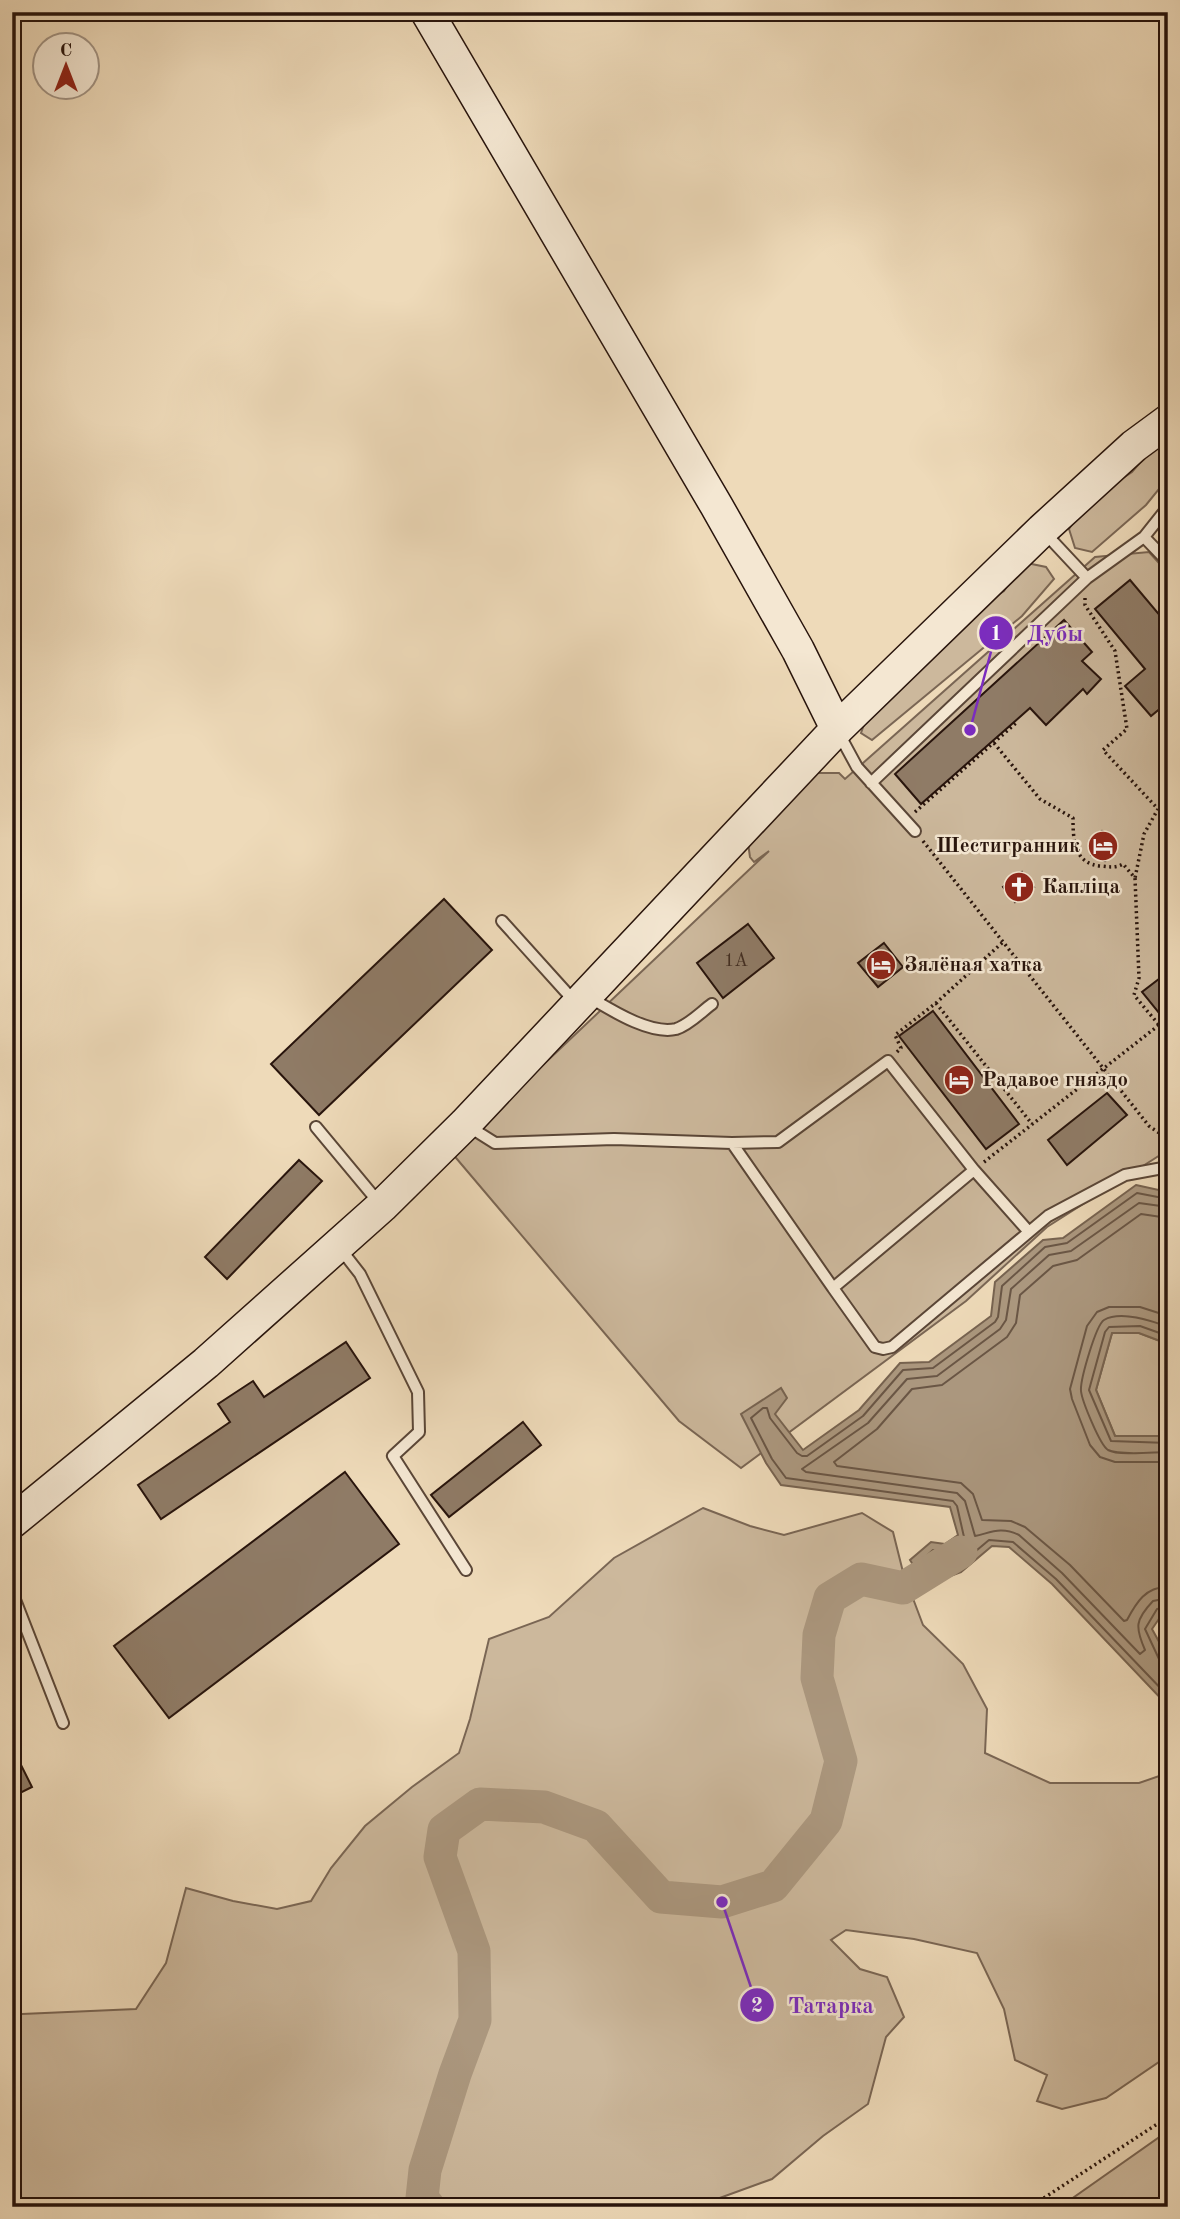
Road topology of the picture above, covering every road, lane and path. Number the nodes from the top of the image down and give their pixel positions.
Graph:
1 (427, 12) edge
2 (1168, 421) edge
3 (1168, 507) edge
4 (1042, 530) junction
5 (1144, 537) junction
6 (1168, 562) edge
7 (1087, 578) junction
8 (1016, 723) dead end
9 (837, 729) junction
10 (994, 743) junction
11 (871, 783) junction
12 (906, 820) junction
13 (915, 831) joint
14 (1135, 878) junction
15 (502, 921) dead end
16 (1003, 942) junction
17 (582, 1000) junction
18 (936, 1003) junction
19 (712, 1004) dead end
20 (1168, 1018) edge
21 (1158, 1025) junction
22 (888, 1061) junction
23 (1103, 1068) junction
24 (465, 1124) junction
25 (1032, 1124) junction
26 (316, 1127) dead end
27 (1168, 1139) edge
28 (732, 1143) junction
29 (1168, 1167) edge
30 (974, 1170) junction
31 (382, 1206) junction
32 (1029, 1232) junction
33 (338, 1245) junction
34 (833, 1288) junction
35 (12, 1522) edge
36 (466, 1570) dead end
37 (12, 1592) edge
38 (63, 1723) dead end
39 (1168, 2117) edge
40 (1030, 2207) edge

1 - 9 street
2 - 4 street
3 - 5 lane
4 - 7 lane
4 - 9 street
5 - 6 lane
5 - 7 lane
7 - 11 lane
7 - 14 path
8 - 10 path
9 - 11 lane
9 - 17 street
10 - 12 path
10 - 14 path
11 - 12 lane
12 - 13 lane
13 - 16 path
14 - 21 path
15 - 17 lane
16 - 18 path
16 - 23 path
17 - 19 lane
17 - 24 street
18 - 22 path
18 - 25 path
20 - 21 path
21 - 23 path
22 - 28 lane
22 - 30 lane
23 - 25 path
23 - 27 path
24 - 28 lane
24 - 31 street
25 - 30 path
26 - 31 lane
28 - 34 lane
29 - 32 lane
30 - 32 lane
30 - 34 lane
31 - 33 street
32 - 34 lane
33 - 35 street
33 - 36 lane
37 - 38 lane
39 - 40 path

